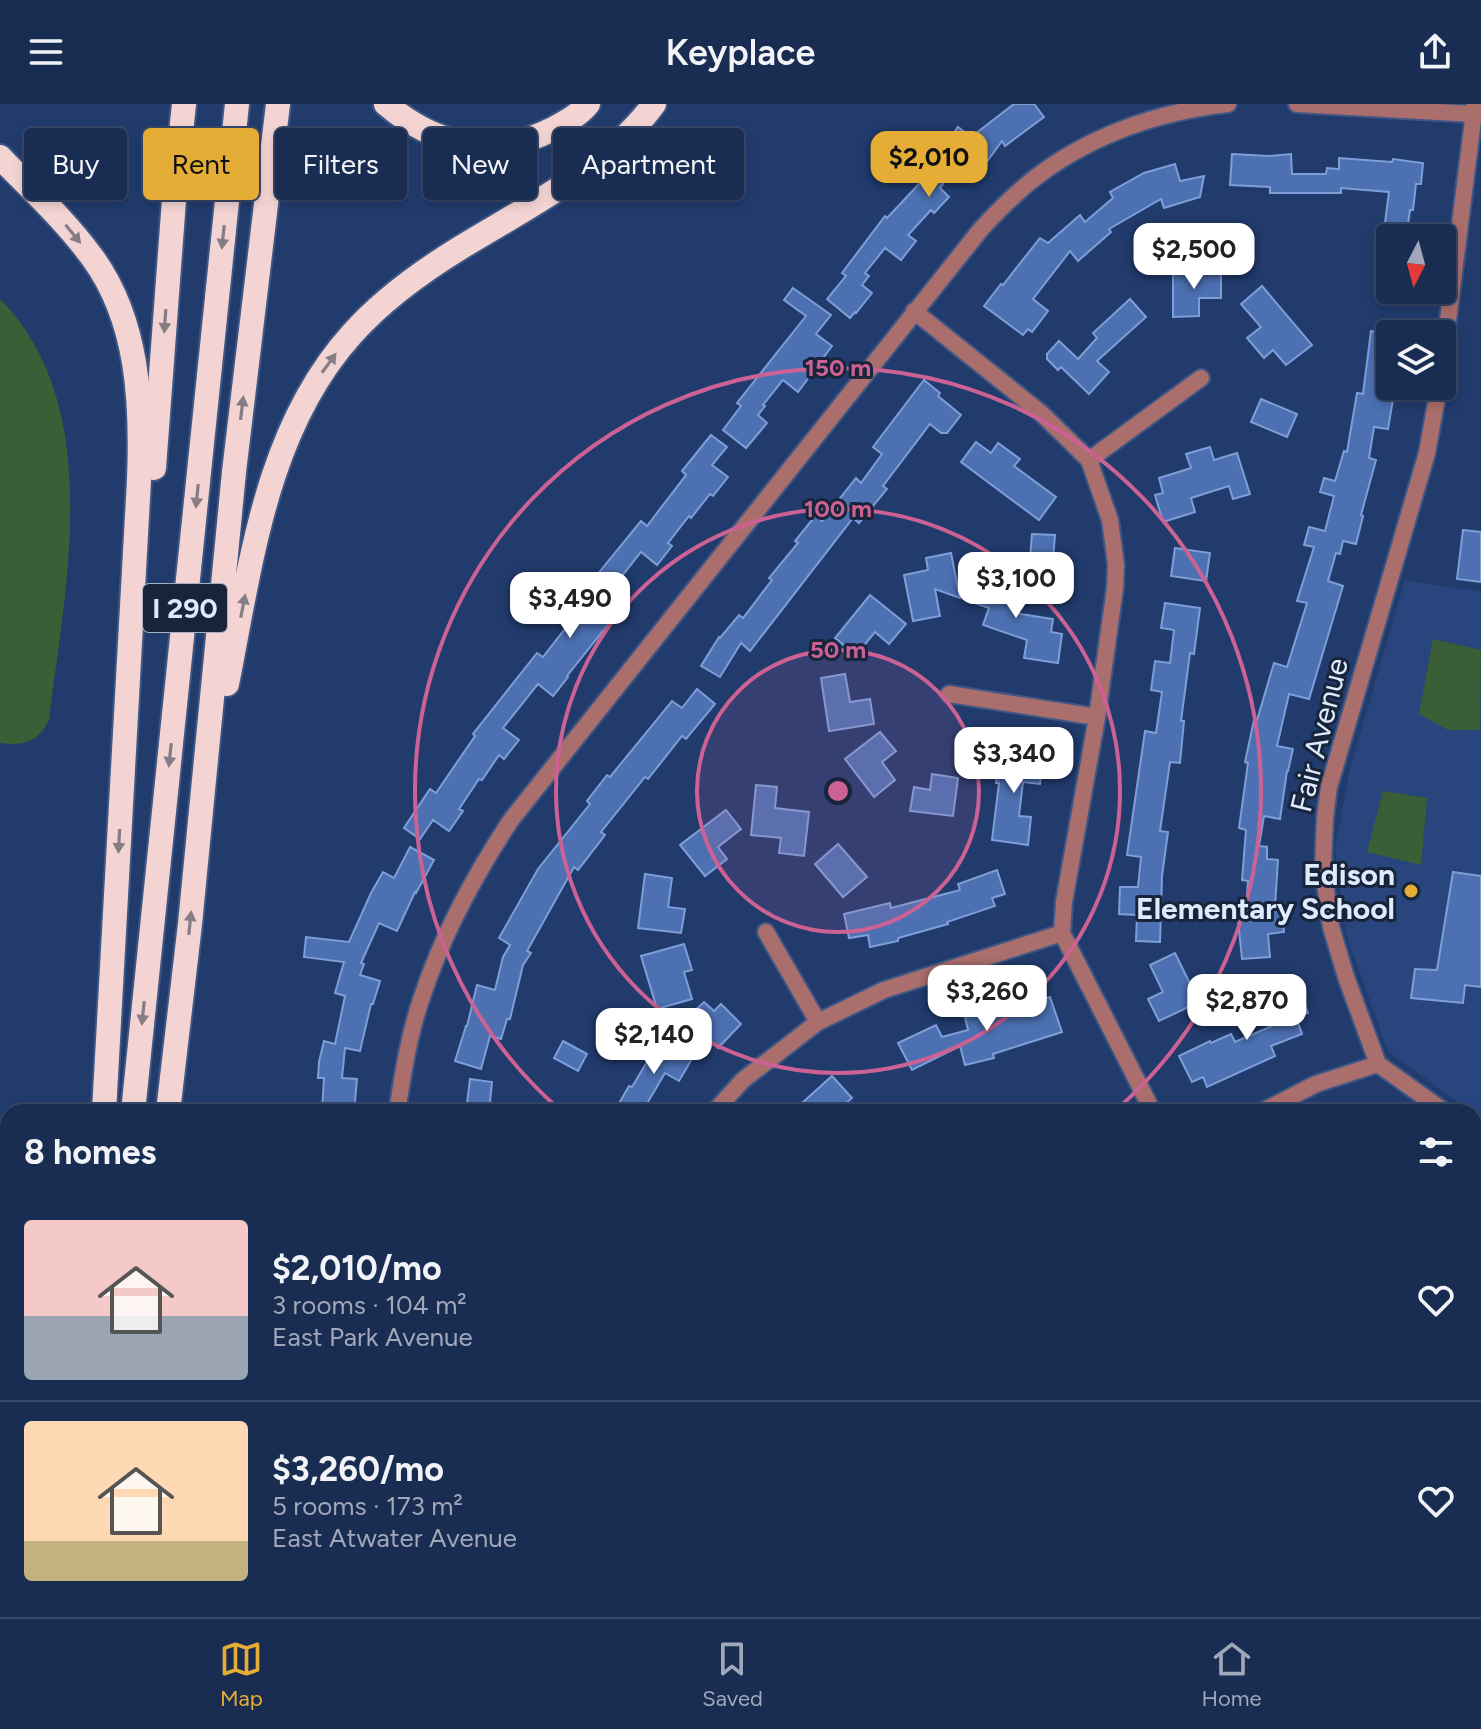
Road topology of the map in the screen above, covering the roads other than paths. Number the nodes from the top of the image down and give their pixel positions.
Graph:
1 (184, 104) edge
2 (237, 104) edge
3 (278, 104) edge
4 (386, 104) edge
5 (588, 104) edge
6 (654, 104) edge
7 (1228, 104) edge
8 (1297, 104) edge
9 (1474, 109) edge
10 (0, 157) edge
11 (914, 311) junction
12 (1448, 320) edge
13 (1201, 378) dead end
14 (1436, 400) edge
15 (1089, 460) junction
16 (949, 694) dead end
17 (1097, 717) junction
18 (121, 806) junction
19 (197, 847) junction
20 (766, 932) dead end
21 (1062, 933) junction
22 (818, 1022) junction
23 (1378, 1064) junction
24 (104, 1104) edge
25 (134, 1104) edge
26 (169, 1104) edge
27 (398, 1104) edge
28 (721, 1104) edge
29 (1149, 1104) edge
30 (1277, 1104) edge
31 (1434, 1104) edge

1 -> 18 highway
2 -> 25 highway, I 290
19 -> 3 highway, I 290
4 - 5 highway
19 -> 6 highway
7 - 11 street
8 - 9 street
9 - 12 street
10 -> 18 highway
11 - 15 street
11 - 27 street
13 - 15 street
14 - 23 street, Fair Avenue
15 - 17 street
16 - 17 street
17 - 21 street
18 -> 24 highway
26 -> 19 highway, I 290
20 - 22 street
21 - 22 street
21 - 29 street
22 - 28 street
23 - 30 street
23 - 31 street

